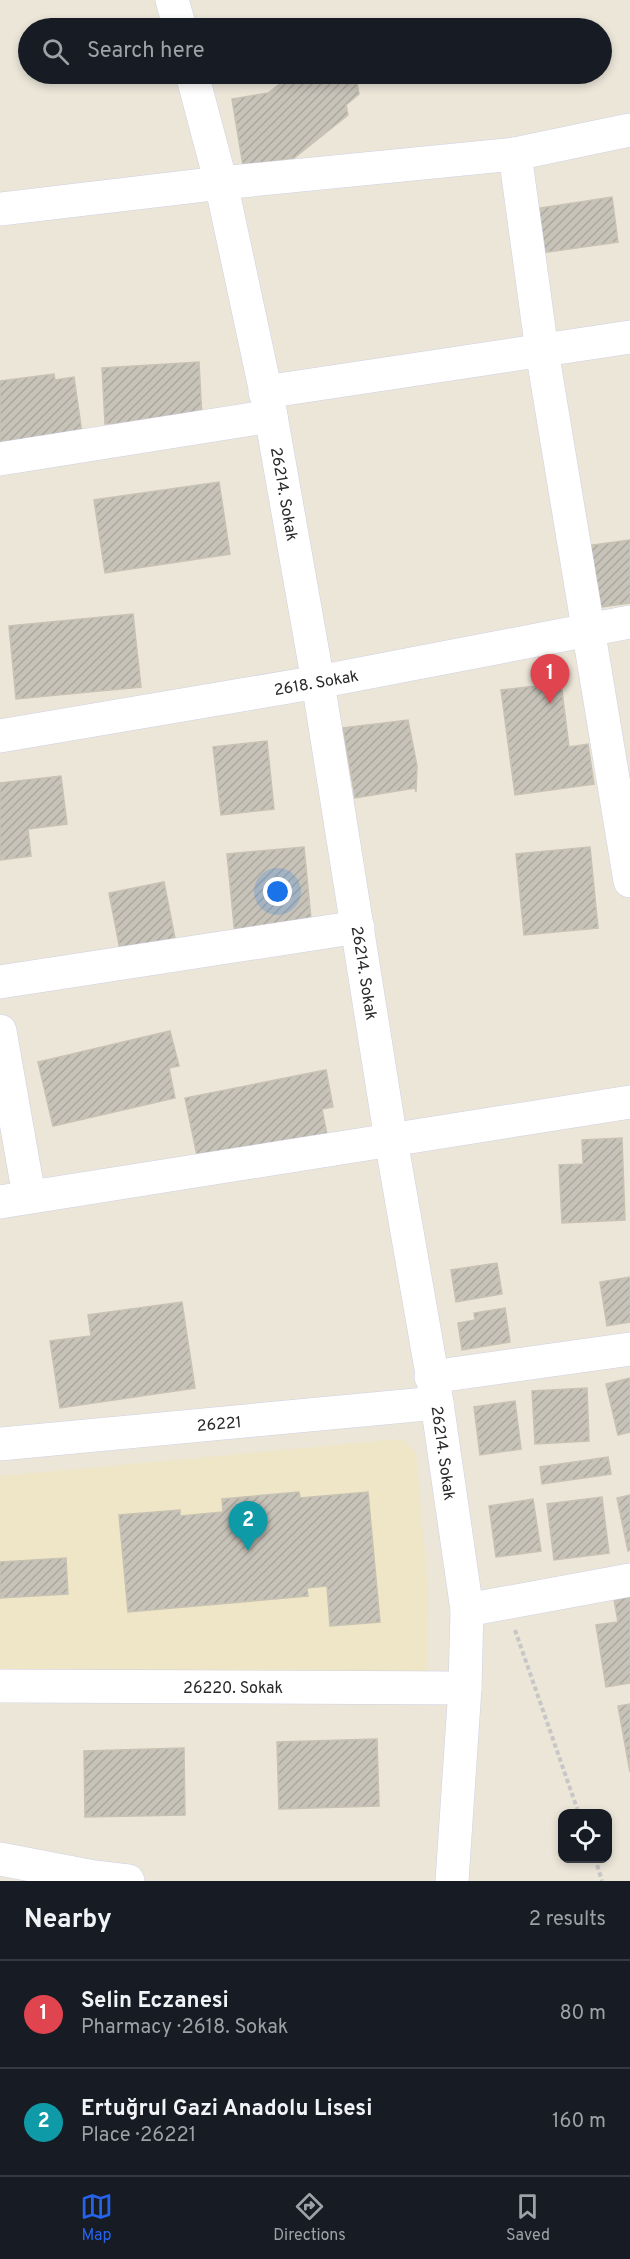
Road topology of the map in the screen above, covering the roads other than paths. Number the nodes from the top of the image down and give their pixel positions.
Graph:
1 (172, 0) edge
2 (177, 18) edge
3 (195, 84) edge
4 (630, 130) edge
5 (514, 153) junction
6 (221, 183) junction
7 (0, 209) edge
8 (630, 337) edge
9 (542, 351) junction
10 (268, 404) junction
11 (0, 459) edge
12 (630, 622) edge
13 (588, 630) junction
14 (318, 682) junction
15 (0, 736) edge
16 (630, 881) edge
17 (358, 927) junction
18 (0, 982) edge
19 (0, 1031) edge
20 (630, 1101) edge
21 (392, 1140) junction
22 (15, 1199) edge
23 (630, 1349) edge
24 (434, 1390) junction
25 (0, 1444) edge
26 (630, 1580) edge
27 (467, 1610) junction
28 (0, 1686) edge
29 (465, 1688) junction
30 (0, 1859) edge
31 (128, 1881) edge
32 (452, 1881) edge

1 - 2 street
3 - 6 street, 26214. Sokak
4 - 5 street
5 - 6 street
5 - 9 street
6 - 7 street
6 - 10 street, 26214. Sokak
8 - 9 street
9 - 10 street
9 - 13 street
10 - 11 street
10 - 14 street, 26214. Sokak
12 - 13 street, 2618. Sokak
13 - 14 street, 2618. Sokak
13 - 16 street
14 - 15 street, 2618. Sokak
14 - 17 street, 26214. Sokak
17 - 18 street
17 - 21 street, 26214. Sokak
19 - 22 street
20 - 21 street
21 - 22 street
21 - 24 street, 26214. Sokak
23 - 24 street, 26221
24 - 25 street, 26221
24 - 27 street, 26214. Sokak
26 - 27 street
27 - 29 street, 26214. Sokak
28 - 29 street, 26220. Sokak
29 - 32 street, 26214. Sokak
30 - 31 street

